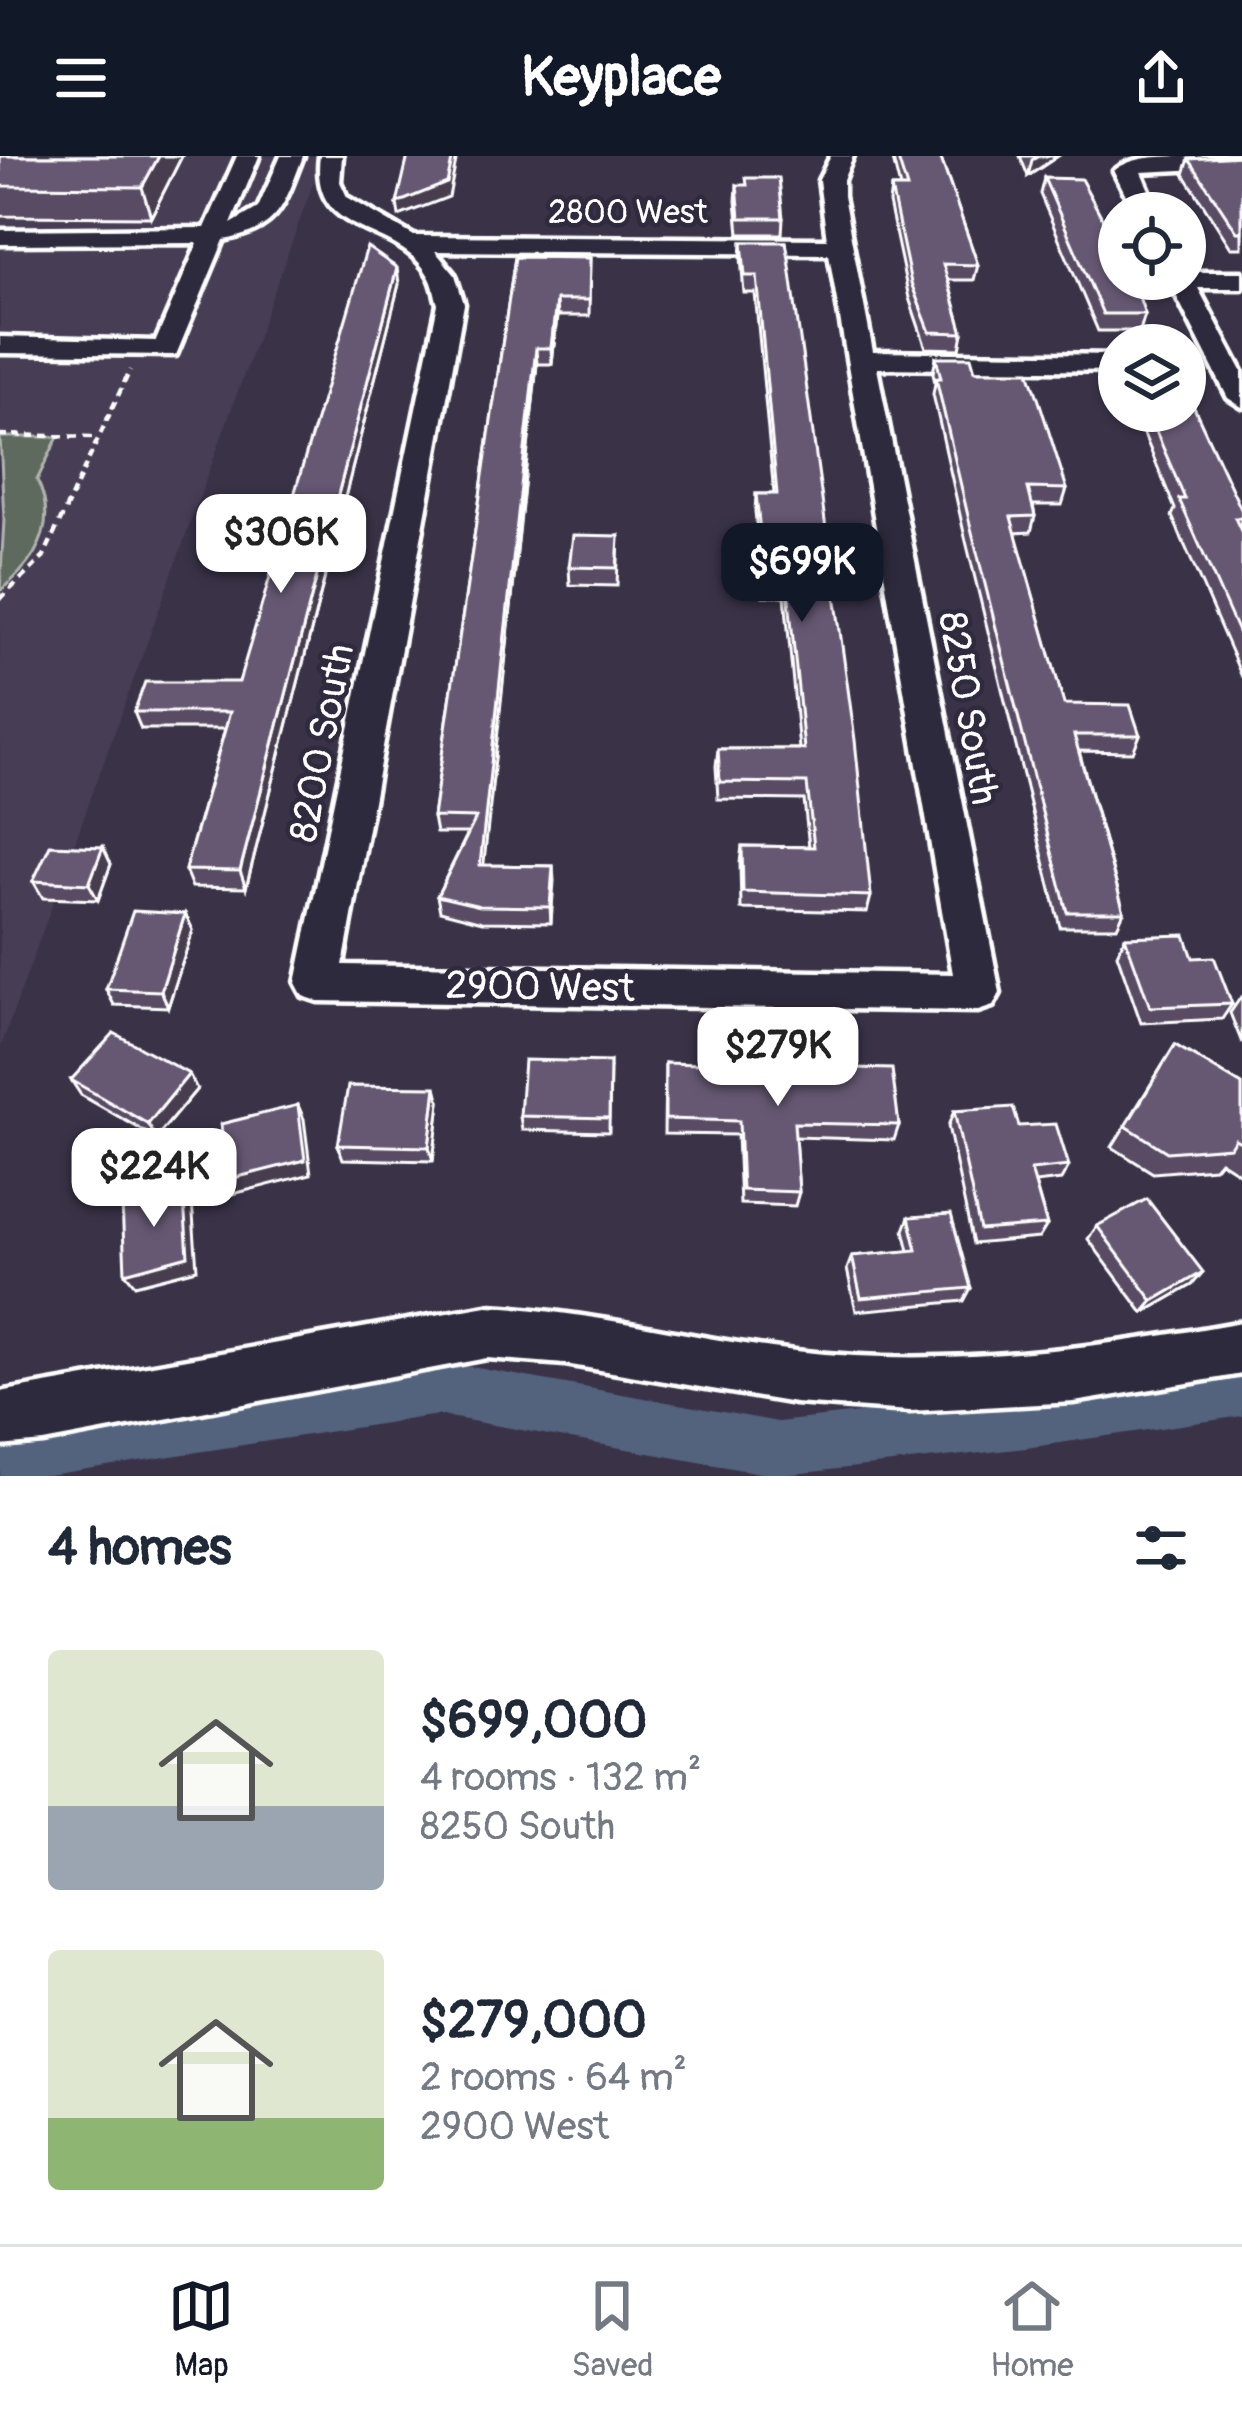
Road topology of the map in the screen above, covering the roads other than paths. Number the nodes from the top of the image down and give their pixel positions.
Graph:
1 (248, 156) edge
2 (292, 156) edge
3 (331, 156) edge
4 (842, 156) edge
5 (1242, 160) edge
6 (1136, 192) edge
7 (214, 235) junction
8 (0, 237) edge
9 (415, 243) junction
10 (841, 247) junction
11 (1206, 280) edge
12 (1242, 280) edge
13 (1188, 300) edge
14 (0, 345) edge
15 (861, 360) junction
16 (1098, 362) edge
17 (1242, 398) edge
18 (318, 983) joint
19 (978, 993) joint
20 (1242, 1348) edge
21 (0, 1420) edge

1 - 7 street
2 - 7 street
3 - 9 street, 8200 South
4 - 10 street, 8250 South
5 - 6 street
7 - 8 street
7 - 14 street
9 - 10 street, 2800 West
9 - 18 street, 8200 South
10 - 15 street, 8250 South
11 - 12 street
13 - 17 street
15 - 16 street
15 - 19 street, 8250 South
18 - 19 street, 2900 West
20 - 21 street

